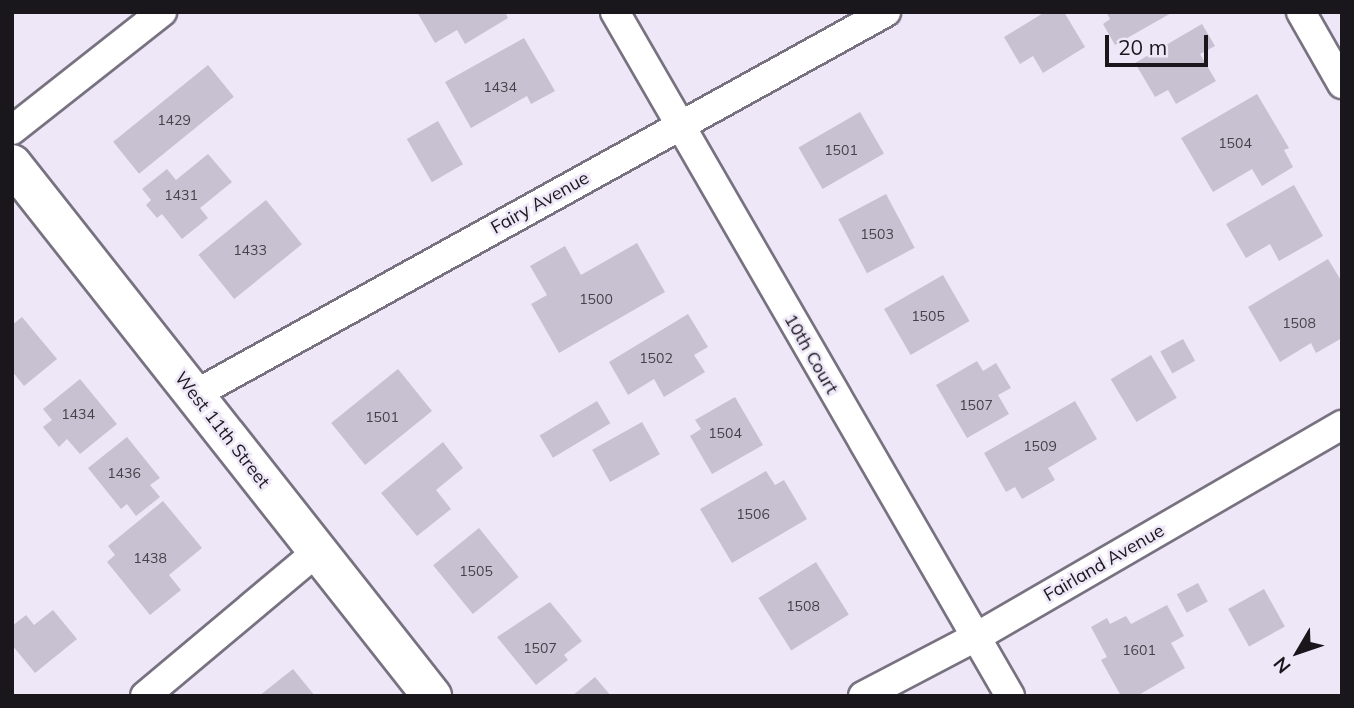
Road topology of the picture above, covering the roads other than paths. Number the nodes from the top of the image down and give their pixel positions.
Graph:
1 (162, 12) edge
2 (615, 12) edge
3 (886, 12) edge
4 (1301, 12) edge
5 (1342, 83) edge
6 (679, 126) junction
7 (12, 130) edge
8 (12, 164) edge
9 (194, 394) junction
10 (1342, 425) edge
11 (318, 551) junction
12 (976, 637) junction
13 (145, 696) edge
14 (432, 696) edge
15 (863, 696) edge
16 (1010, 696) edge

1 - 7 street
2 - 6 street, 10th Court
3 - 6 street, Fairy Avenue
4 - 5 street
6 - 9 street, Fairy Avenue
6 - 12 street, 10th Court
8 - 9 main road, West 11th Street
9 - 11 main road, West 11th Street
10 - 12 street, Fairland Avenue
11 - 13 street
11 - 14 main road, West 11th Street
12 - 15 street, Fairland Avenue
12 - 16 street, 10th Court

